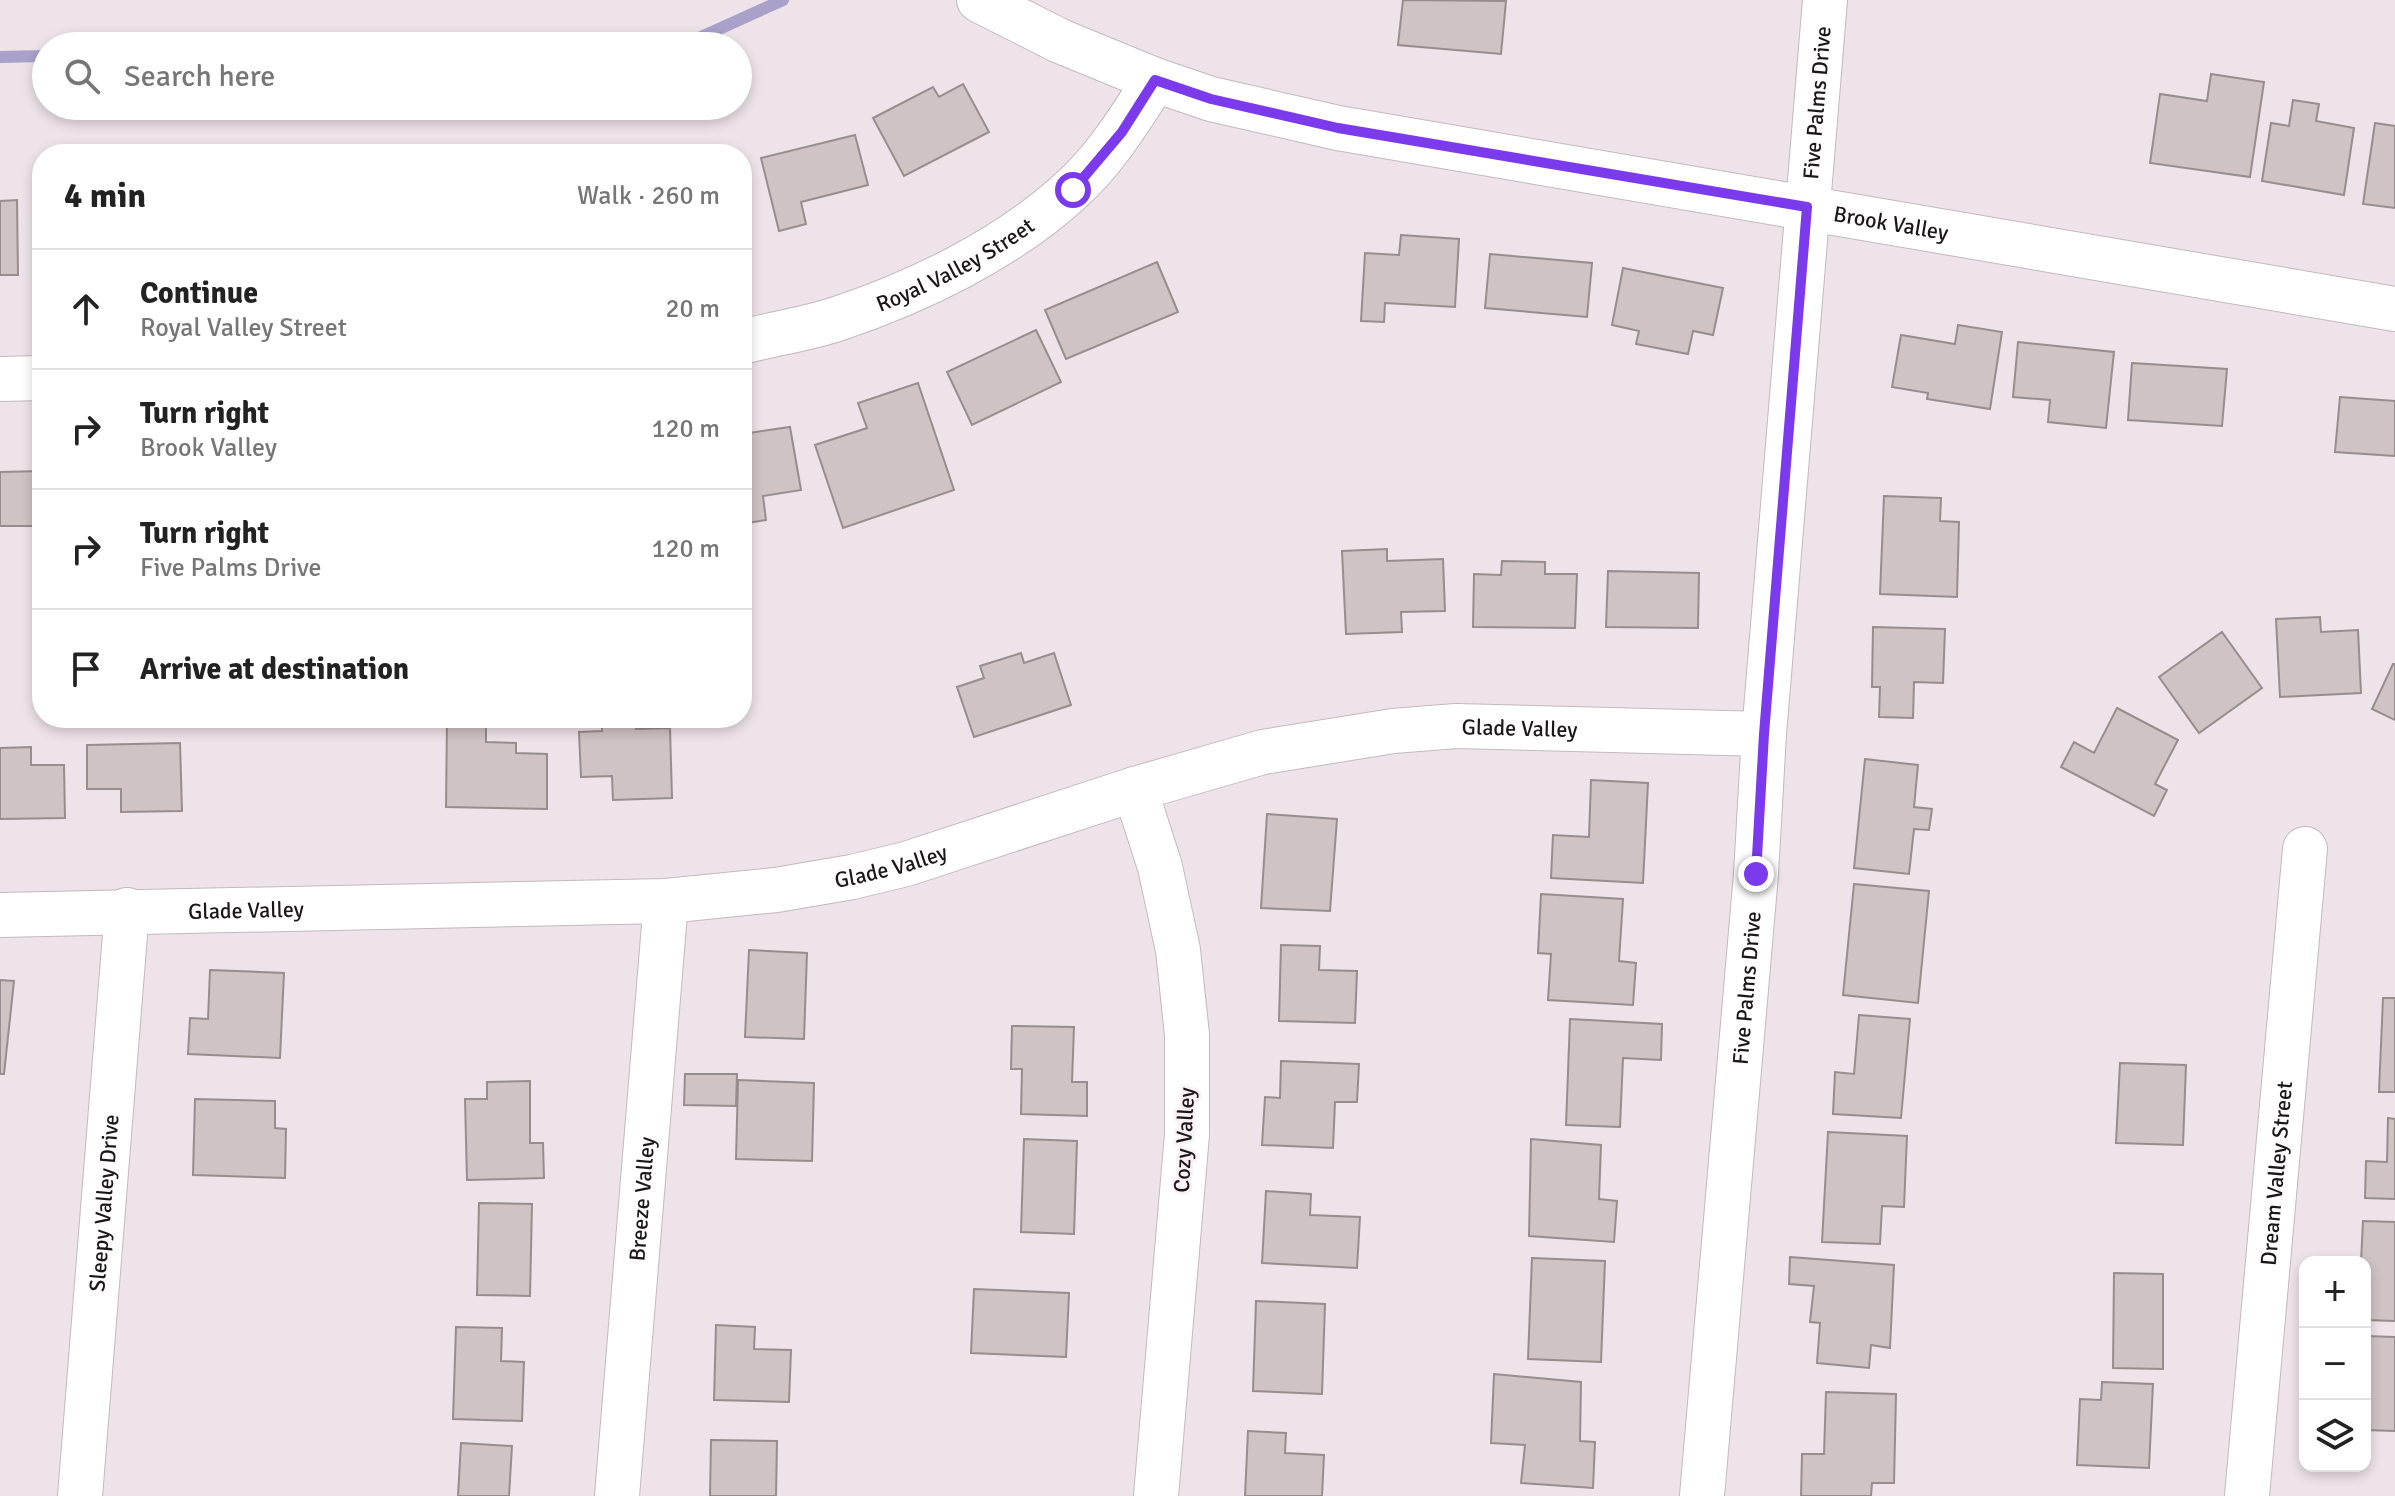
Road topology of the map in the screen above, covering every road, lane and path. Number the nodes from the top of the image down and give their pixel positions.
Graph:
1 (979, 0) edge
2 (1825, 0) edge
3 (1155, 80) junction
4 (1807, 207) junction
5 (2395, 309) edge
6 (752, 340) edge
7 (32, 378) edge
8 (0, 379) edge
9 (1764, 734) junction
10 (1135, 789) junction
11 (2305, 849) dead end
12 (666, 901) junction
13 (127, 910) junction
14 (0, 915) edge
15 (80, 1496) edge
16 (617, 1496) edge
17 (1156, 1496) edge
18 (1702, 1496) edge
19 (2247, 1496) edge

1 - 3 street, Brook Valley
2 - 4 street, Five Palms Drive
3 - 4 street, Brook Valley
3 - 6 street, Royal Valley Street
4 - 5 street, Brook Valley
4 - 9 street, Five Palms Drive
7 - 8 street
9 - 10 street, Glade Valley
9 - 18 street, Five Palms Drive
10 - 12 street, Glade Valley
10 - 17 street, Cozy Valley
11 - 19 street, Dream Valley Street
12 - 13 street, Glade Valley
12 - 16 street, Breeze Valley
13 - 14 street, Glade Valley
13 - 15 street, Sleepy Valley Drive

